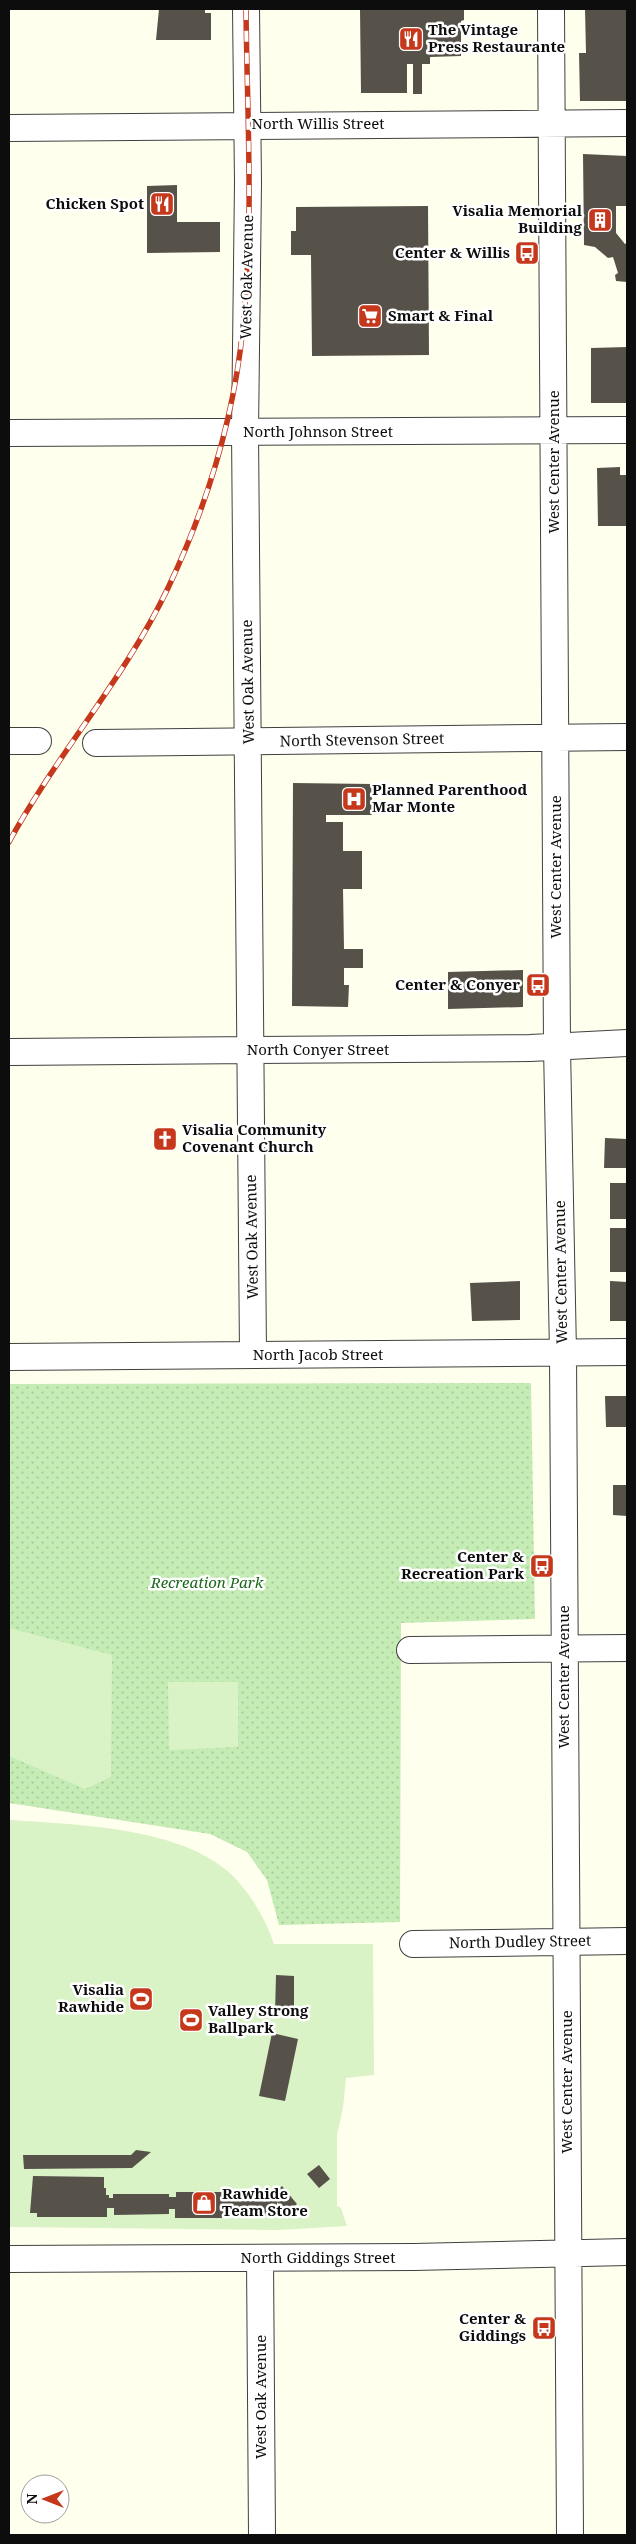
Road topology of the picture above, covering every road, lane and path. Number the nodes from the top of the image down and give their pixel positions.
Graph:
1 (246, 9) edge
2 (551, 9) edge
3 (627, 123) edge
4 (247, 124) junction
5 (552, 124) junction
6 (9, 128) edge
7 (553, 430) junction
8 (627, 430) edge
9 (245, 432) junction
10 (9, 433) edge
11 (627, 737) edge
12 (555, 738) junction
13 (9, 741) edge
14 (38, 741) dead end
15 (96, 742) dead end
16 (248, 742) junction
17 (627, 1043) edge
18 (557, 1047) junction
19 (250, 1050) junction
20 (9, 1052) edge
21 (627, 1352) edge
22 (563, 1353) junction
23 (253, 1355) junction
24 (9, 1357) edge
25 (627, 1648) edge
26 (564, 1649) junction
27 (410, 1650) dead end
28 (627, 1941) edge
29 (566, 1942) junction
30 (413, 1944) dead end
31 (569, 2252) junction
32 (627, 2252) edge
33 (260, 2258) junction
34 (9, 2259) edge
35 (262, 2535) edge
36 (570, 2535) edge

1 - 4 street, West Oak Avenue
2 - 5 street, West Center Avenue
3 - 5 street, North Willis Street
4 - 5 street, North Willis Street
4 - 6 street, North Willis Street
4 - 9 street, West Oak Avenue
5 - 7 street, West Center Avenue
7 - 8 street, North Johnson Street
7 - 9 street, North Johnson Street
7 - 12 street, West Center Avenue
9 - 10 street, North Johnson Street
9 - 16 street, West Oak Avenue
11 - 12 street, North Stevenson Street
12 - 16 street, North Stevenson Street
12 - 18 street, West Center Avenue
13 - 14 street
15 - 16 street, North Stevenson Street
16 - 19 street, West Oak Avenue
17 - 18 street, North Conyer Street
18 - 19 street, North Conyer Street
18 - 22 street, West Center Avenue
19 - 20 street, North Conyer Street
19 - 23 street, West Oak Avenue
21 - 22 street, North Jacob Street
22 - 23 street, North Jacob Street
22 - 26 street, West Center Avenue
23 - 24 street, North Jacob Street
25 - 26 street
26 - 27 street
26 - 29 street, West Center Avenue
28 - 29 street, North Dudley Street
29 - 30 street, North Dudley Street
29 - 31 street, West Center Avenue
31 - 32 street, North Giddings Street
31 - 33 street, North Giddings Street
31 - 36 street, West Center Avenue
33 - 34 street, North Giddings Street
33 - 35 street, West Oak Avenue

